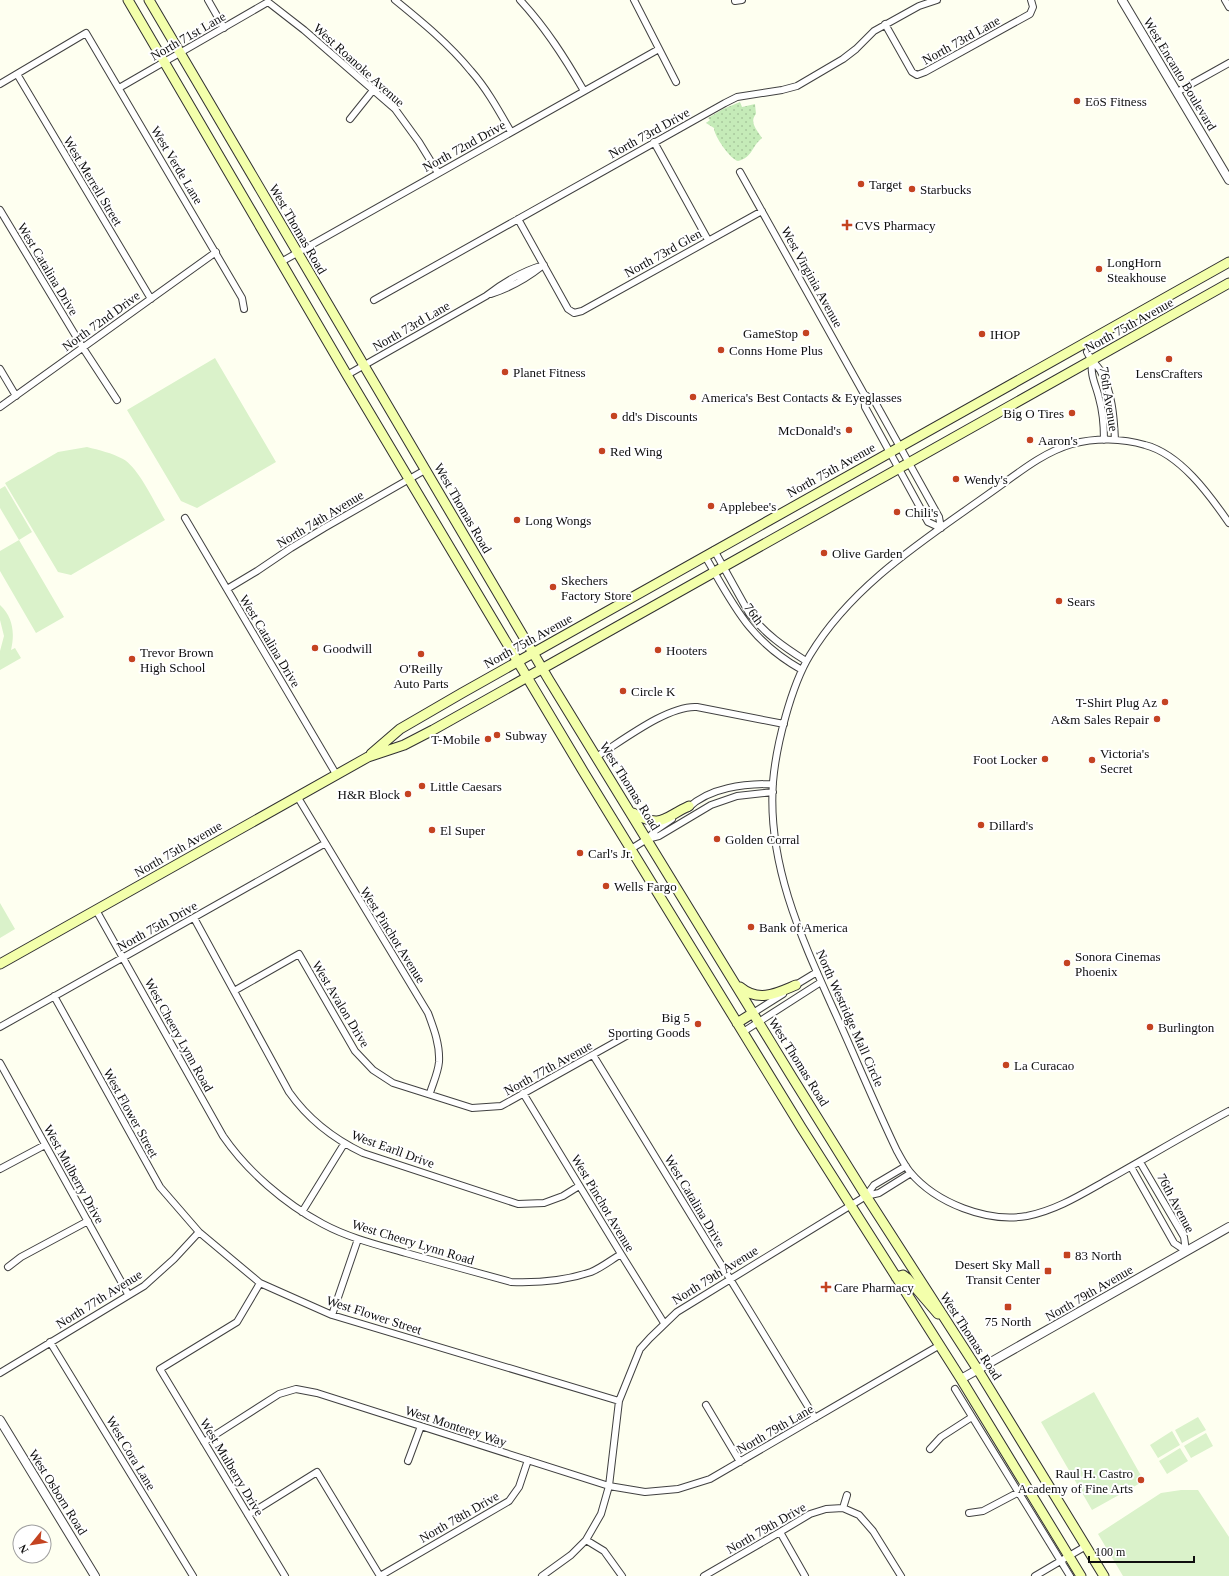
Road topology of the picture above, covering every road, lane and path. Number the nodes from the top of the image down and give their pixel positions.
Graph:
1 (128, 0) edge
2 (149, 0) edge
3 (208, 0) edge
4 (395, 0) edge
5 (520, 0) edge
6 (634, 0) edge
7 (937, 0) edge
8 (1031, 0) edge
9 (1122, 0) edge
10 (1225, 0) edge
11 (268, 2) joint
12 (1229, 7) edge
13 (885, 24) junction
14 (224, 28) junction
15 (659, 49) junction
16 (180, 53) junction
17 (164, 62) junction
18 (1229, 63) edge
19 (17, 74) junction
20 (676, 82) dead end
21 (0, 84) edge
22 (119, 88) junction
23 (374, 89) junction
24 (584, 91) junction
25 (1177, 92) junction
26 (350, 119) dead end
27 (511, 132) junction
28 (654, 142) junction
29 (740, 172) dead end
30 (438, 173) junction
31 (1229, 180) edge
32 (0, 210) edge
33 (762, 211) junction
34 (518, 219) junction
35 (708, 240) junction
36 (216, 252) junction
37 (297, 253) junction
38 (281, 262) junction
39 (1229, 262) edge
40 (544, 265) junction
41 (1229, 283) edge
42 (151, 299) junction
43 (374, 300) dead end
44 (244, 309) dead end
45 (83, 348) junction
46 (1087, 352) dead end
47 (1092, 361) junction
48 (364, 366) junction
49 (0, 369) edge
50 (347, 375) junction
51 (864, 394) junction
52 (16, 396) junction
53 (117, 400) dead end
54 (0, 407) edge
55 (1104, 440) junction
56 (1115, 440) junction
57 (900, 447) junction
58 (890, 452) junction
59 (909, 463) junction
60 (899, 469) junction
61 (425, 470) junction
62 (409, 479) junction
63 (1226, 513) edge
64 (185, 518) dead end
65 (1229, 523) edge
66 (941, 528) junction
67 (714, 550) junction
68 (705, 556) junction
69 (723, 567) junction
70 (715, 572) junction
71 (227, 589) junction
72 (533, 653) junction
73 (806, 660) junction
74 (518, 661) junction
75 (542, 669) junction
76 (802, 670) junction
77 (527, 677) junction
78 (784, 724) junction
79 (368, 756) junction
80 (596, 757) junction
81 (336, 774) junction
82 (773, 784) junction
83 (773, 792) junction
84 (297, 796) junction
85 (689, 806) junction
86 (631, 812) junction
87 (647, 839) junction
88 (324, 844) junction
89 (631, 849) junction
90 (96, 910) junction
91 (194, 918) junction
92 (123, 958) junction
93 (0, 964) edge
94 (817, 972) junction
95 (821, 982) junction
96 (735, 983) junction
97 (796, 985) junction
98 (234, 991) junction
99 (54, 996) junction
100 (754, 1013) junction
101 (759, 1022) junction
102 (737, 1023) junction
103 (0, 1027) edge
104 (743, 1032) junction
105 (628, 1035) dead end
106 (593, 1055) junction
107 (0, 1063) edge
108 (430, 1093) junction
109 (523, 1093) junction
110 (1229, 1112) edge
111 (344, 1144) junction
112 (45, 1145) junction
113 (1136, 1164) junction
114 (906, 1166) junction
115 (0, 1169) edge
116 (911, 1173) junction
117 (579, 1186) junction
118 (866, 1196) junction
119 (850, 1206) junction
120 (302, 1212) junction
121 (88, 1221) junction
122 (1229, 1227) edge
123 (200, 1232) junction
124 (358, 1239) junction
125 (1186, 1251) junction
126 (621, 1254) junction
127 (8, 1267) dead end
128 (896, 1277) junction
129 (729, 1279) junction
130 (260, 1283) junction
131 (128, 1294) junction
132 (332, 1315) junction
133 (664, 1323) junction
134 (949, 1325) junction
135 (50, 1342) junction
136 (940, 1345) junction
137 (978, 1370) junction
138 (0, 1373) edge
139 (962, 1379) junction
140 (955, 1389) dead end
141 (619, 1401) junction
142 (706, 1405) dead end
143 (972, 1417) junction
144 (815, 1418) junction
145 (0, 1420) edge
146 (421, 1426) junction
147 (204, 1442) junction
148 (930, 1448) dead end
149 (528, 1460) junction
150 (408, 1461) dead end
151 (740, 1462) junction
152 (609, 1486) junction
153 (1019, 1492) junction
154 (847, 1495) dead end
155 (843, 1508) junction
156 (970, 1513) dead end
157 (248, 1515) junction
158 (780, 1532) junction
159 (586, 1540) junction
160 (1086, 1546) junction
161 (1065, 1558) junction
162 (713, 1574) edge
163 (95, 1576) edge
164 (193, 1576) edge
165 (286, 1576) edge
166 (380, 1576) edge
167 (542, 1576) edge
168 (622, 1576) edge
169 (704, 1576) edge
170 (805, 1576) edge
171 (901, 1576) edge
172 (1035, 1576) edge
173 (1070, 1576) edge
174 (1081, 1576) edge
175 (1104, 1576) edge

1 - 17 main road
2 - 16 main road, West Thomas Road
3 - 14 street
4 - 27 street
5 - 24 street
6 - 15 street
7 - 13 street, North 73rd Drive
8 - 13 street, North 73rd Lane
9 - 25 street, West Encanto Boulevard
10 - 12 street
11 - 14 street, North 71st Lane
11 - 23 street, West Roanoke Avenue
13 - 28 street, North 73rd Drive
14 - 16 street, North 71st Lane
15 - 20 street
15 - 24 street, North 72nd Drive
16 - 17 street, North 71st Lane
16 - 37 main road, West Thomas Road
17 - 22 street, North 71st Lane
17 - 38 main road
18 - 25 street
19 - 21 street
19 - 22 street, West Verde Lane
19 - 42 street, West Merrell Street
22 - 36 street, West Verde Lane
23 - 26 street
23 - 30 street, West Roanoke Avenue
24 - 27 street, North 72nd Drive
25 - 31 street, West Encanto Boulevard
27 - 30 street, North 72nd Drive
28 - 34 street, North 73rd Drive
28 - 35 street
29 - 33 street, West Virginia Avenue
30 - 37 street, North 72nd Drive
32 - 45 street, West Catalina Drive
33 - 35 street, North 73rd Glen
33 - 51 street, West Virginia Avenue
34 - 40 street
34 - 43 street, North 73rd Drive
35 - 40 street, North 73rd Glen
36 - 42 street, North 72nd Drive
36 - 44 street, West Verde Lane
37 - 38 street, North 72nd Drive
37 - 48 main road, West Thomas Road
38 - 50 main road
39 - 57 main road, North 75th Avenue
40 - 48 street, North 73rd Lane
41 - 47 main road, North 75th Avenue
42 - 45 street, North 72nd Drive
45 - 52 street, North 72nd Drive
45 - 53 street, West Catalina Drive
46 - 47 street, 76th Avenue
47 - 55 street, 76th Avenue
47 - 56 street, 76th Avenue
47 - 59 main road, North 75th Avenue
48 - 50 street, North 73rd Lane
48 - 61 main road, West Thomas Road
49 - 52 street
50 - 62 main road
51 - 57 street, West Virginia Avenue
51 - 58 street, West Virginia Avenue
52 - 54 street, North 72nd Drive
55 - 56 street, North Westridge Mall Circle
55 - 66 street, North Westridge Mall Circle
56 - 63 street, North Westridge Mall Circle
57 - 58 main road, North 75th Avenue
57 - 59 street, West Virginia Avenue
58 - 60 street, West Virginia Avenue
58 - 67 main road, North 75th Avenue
59 - 60 main road, North 75th Avenue
59 - 66 street, West Virginia Avenue
60 - 66 street, West Virginia Avenue
60 - 69 main road, North 75th Avenue
61 - 62 street, North 74th Avenue
61 - 72 main road, West Thomas Road
62 - 71 street, North 74th Avenue
62 - 74 main road
63 - 65 street, North Westridge Mall Circle
64 - 71 street, West Catalina Drive
66 - 73 street, North Westridge Mall Circle
67 - 68 main road, North 75th Avenue
67 - 69 street, 76th
68 - 70 street, 76th
68 - 72 main road, North 75th Avenue
69 - 70 main road, North 75th Avenue
69 - 73 street, 76th
70 - 75 main road, North 75th Avenue
70 - 76 street, 76th
71 - 81 street, West Catalina Drive
72 - 74 main road, North 75th Avenue
72 - 75 main road, West Thomas Road
73 - 76 street, North Westridge Mall Circle
74 - 77 main road
74 - 79 main road, North 75th Avenue
75 - 77 main road, North 75th Avenue
75 - 80 main road, West Thomas Road
76 - 78 street, North Westridge Mall Circle
77 - 79 main road, North 75th Avenue
77 - 89 main road
78 - 80 street
78 - 82 street, North Westridge Mall Circle
79 - 81 main road, North 75th Avenue
80 - 86 main road, West Thomas Road
81 - 84 main road, North 75th Avenue
82 - 83 street, North Westridge Mall Circle
82 - 85 street
83 - 87 street
83 - 94 street, North Westridge Mall Circle
84 - 88 street, West Pinchot Avenue
84 - 90 main road, North 75th Avenue
85 - 86 main road
85 - 87 street
86 - 87 main road, West Thomas Road
87 - 89 street
87 - 96 main road, West Thomas Road
88 - 91 street, North 75th Drive
88 - 108 street, West Pinchot Avenue
89 - 102 main road
90 - 92 street, West Cheery Lynn Road
90 - 93 main road, North 75th Avenue
91 - 92 street, North 75th Drive
91 - 98 street, West Earll Drive
92 - 99 street, North 75th Drive
92 - 120 street, West Cheery Lynn Road
94 - 95 street, North Westridge Mall Circle
94 - 97 street
95 - 101 street
95 - 114 street, North Westridge Mall Circle
96 - 97 main road
96 - 100 main road, West Thomas Road
97 - 100 street
98 - 108 street, West Avalon Drive
98 - 111 street, West Earll Drive
99 - 103 street, North 75th Drive
99 - 123 street, West Flower Street
100 - 101 main road, West Thomas Road
100 - 102 main road
101 - 104 street
101 - 118 main road, West Thomas Road
102 - 104 main road
104 - 119 main road
105 - 106 street, North 77th Avenue
106 - 109 street, North 77th Avenue
106 - 129 street, West Catalina Drive
107 - 112 street, West Mulberry Drive
108 - 109 street, North 77th Avenue
109 - 117 street, West Pinchot Avenue
110 - 113 street, North Westridge Mall Circle
111 - 117 street, West Earll Drive
111 - 120 street
112 - 115 street
112 - 121 street, West Mulberry Drive
113 - 116 street, North Westridge Mall Circle
113 - 125 street, 76th Avenue
113 - 125 street, 76th Avenue
114 - 116 street, North Westridge Mall Circle
114 - 118 street
116 - 118 street
117 - 126 street, West Pinchot Avenue
118 - 119 street, North 79th Avenue
118 - 134 main road, West Thomas Road
119 - 128 main road
119 - 129 street, North 79th Avenue
120 - 124 street, West Cheery Lynn Road
121 - 127 street
121 - 131 street, West Mulberry Drive
122 - 125 street, North 79th Avenue
123 - 130 street, West Flower Street
123 - 131 street, North 77th Avenue
124 - 126 street, West Cheery Lynn Road
124 - 132 street
125 - 137 street, North 79th Avenue
126 - 133 street, West Pinchot Avenue
128 - 134 main road
128 - 136 main road
129 - 133 street, North 79th Avenue
129 - 144 street, West Catalina Drive
130 - 132 street, West Flower Street
130 - 147 street, West Mulberry Drive
131 - 135 street, North 77th Avenue
132 - 141 street, West Flower Street
133 - 141 street, North 79th Avenue
134 - 137 main road, West Thomas Road
135 - 138 street, North 77th Avenue
135 - 164 street, West Cora Lane
136 - 139 main road
136 - 144 street, North 79th Lane
137 - 139 street, North 79th Avenue
137 - 160 main road, West Thomas Road
139 - 161 main road
140 - 143 street
141 - 152 street, North 79th Avenue
142 - 151 street
143 - 148 street
143 - 153 street
144 - 151 street, North 79th Lane
145 - 163 street, West Osborn Road
146 - 147 street, West Monterey Way
146 - 149 street, West Monterey Way
146 - 150 street
147 - 157 street, West Mulberry Drive
149 - 152 street, West Monterey Way
149 - 166 street, North 78th Drive
151 - 152 street, North 79th Lane
152 - 159 street, North 79th Avenue
153 - 156 street
153 - 161 street
154 - 155 street
155 - 158 street, North 79th Drive
155 - 171 street
157 - 165 street, West Mulberry Drive
157 - 166 street
158 - 162 street, North 79th Drive
158 - 170 street
159 - 167 street, North 79th Avenue
159 - 168 street
160 - 161 street
160 - 175 main road, West Thomas Road
161 - 172 street
161 - 173 street
161 - 174 main road
162 - 169 street, North 79th Drive

